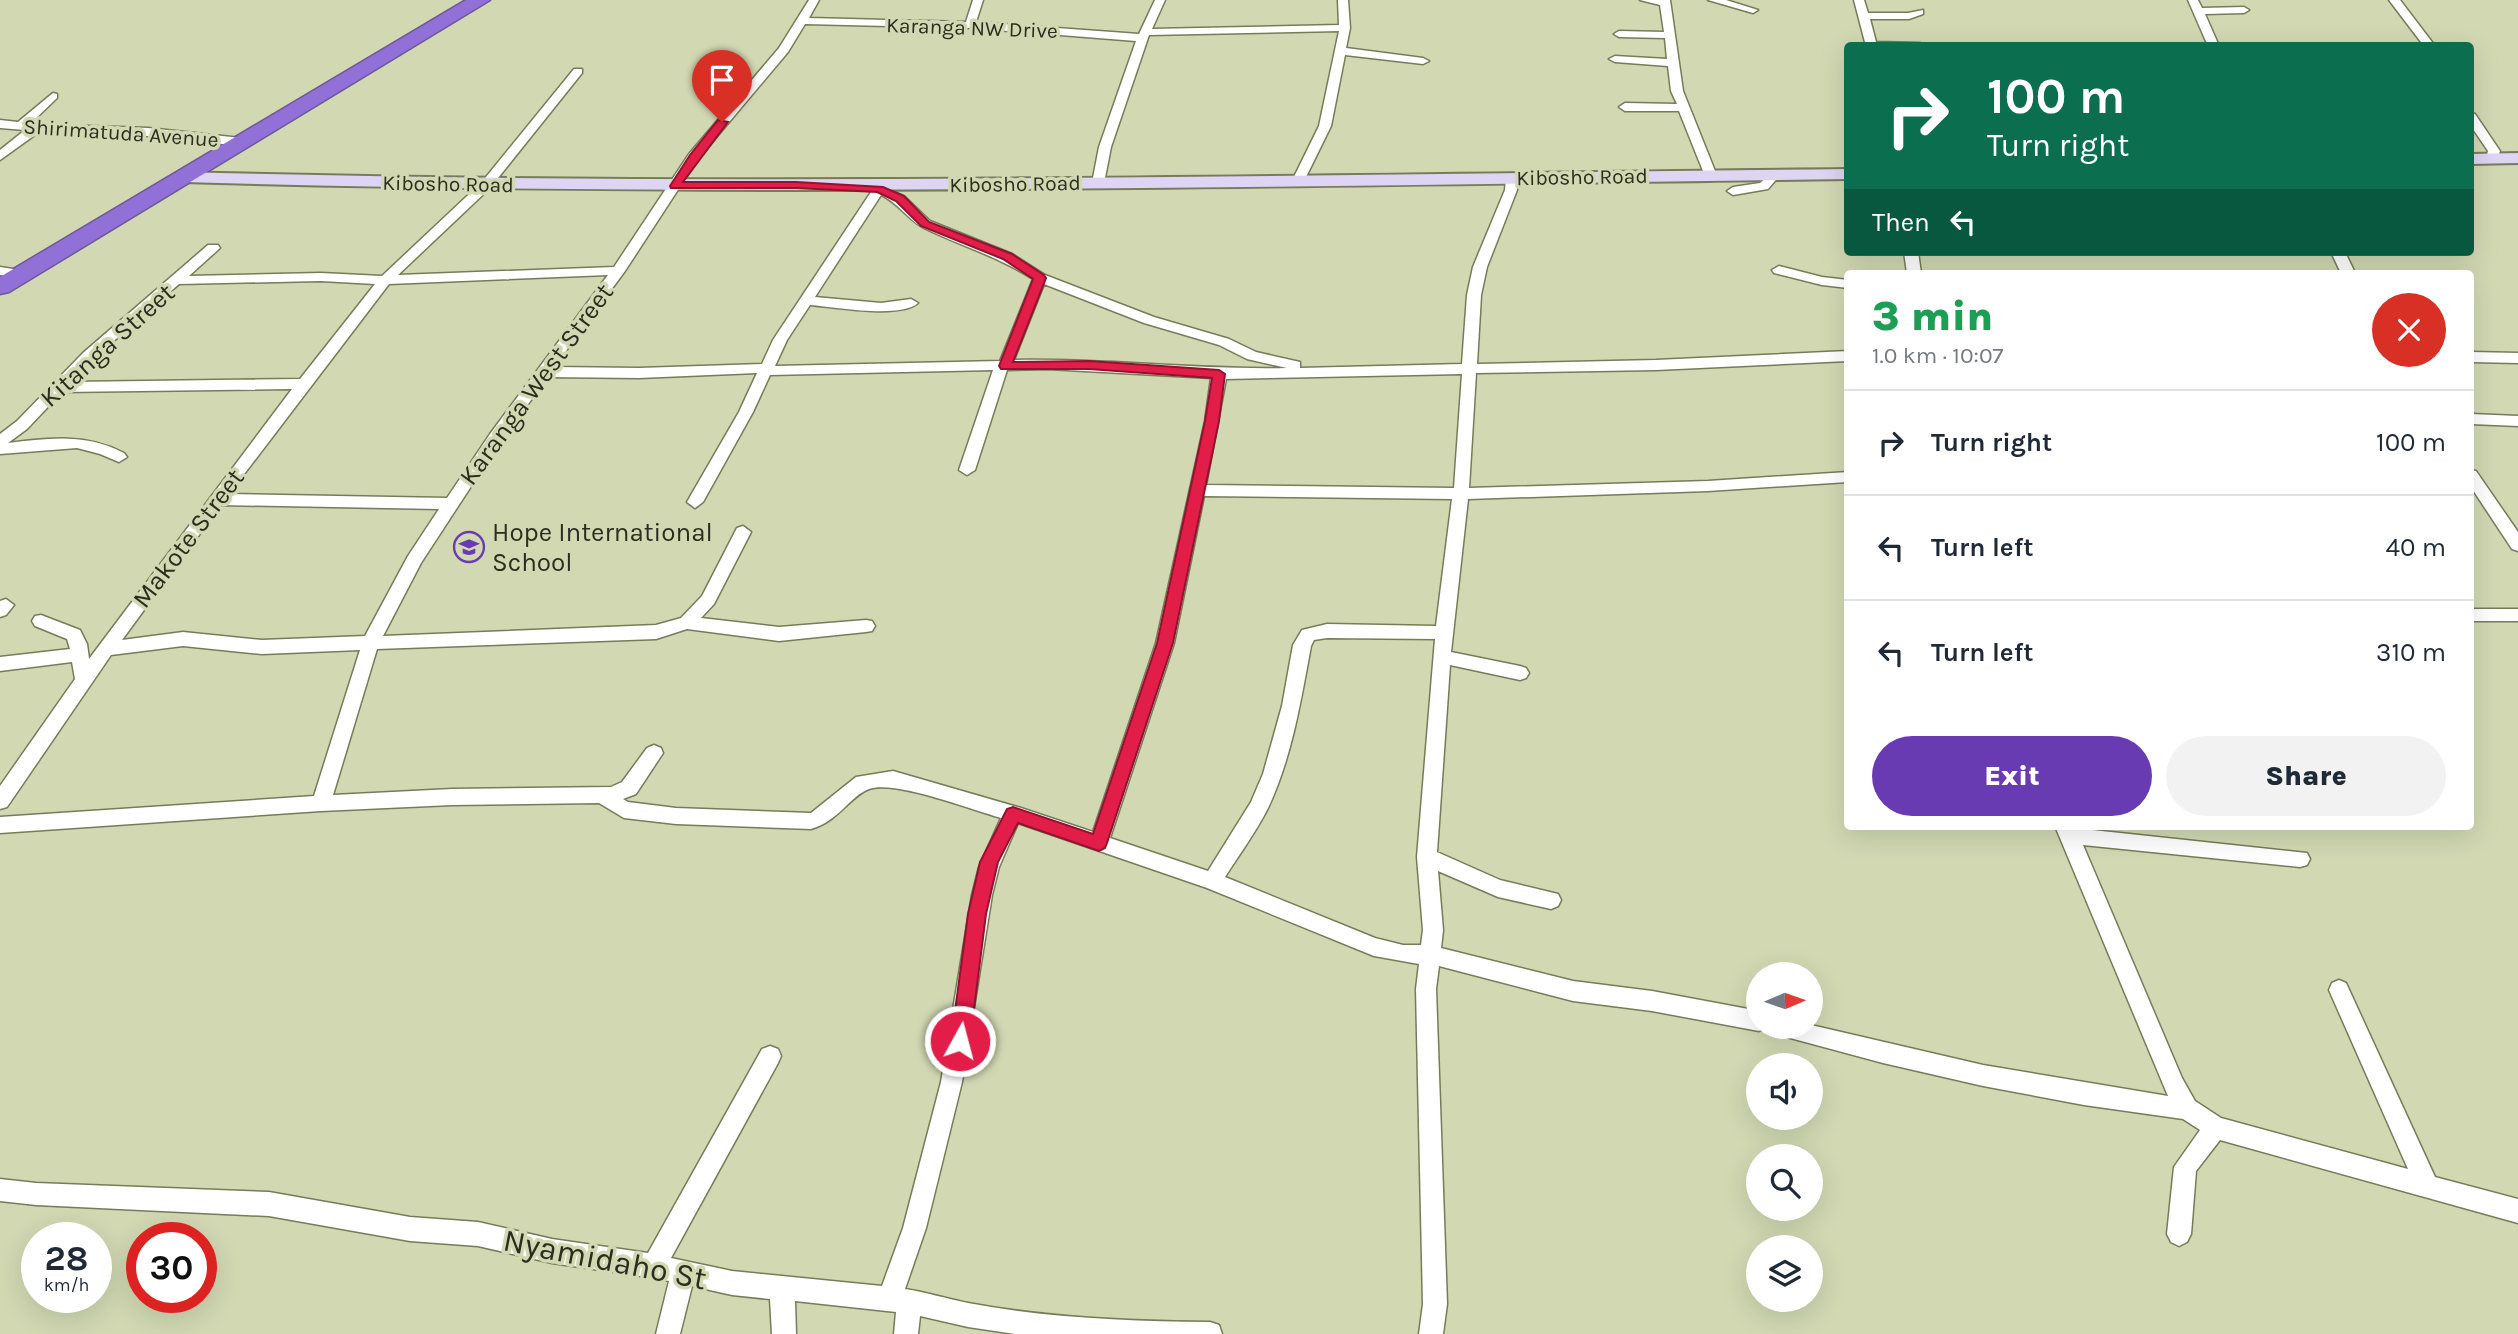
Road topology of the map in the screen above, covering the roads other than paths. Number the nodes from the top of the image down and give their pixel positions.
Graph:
1 (480, 0) edge
2 (814, 0) edge
3 (978, 0) edge
4 (1160, 0) edge
5 (1343, 0) edge
6 (1645, 0) edge
7 (1713, 0) edge
8 (1859, 0) edge
9 (2394, 0) edge
10 (1666, 2) edge
11 (2196, 6) edge
12 (1753, 10) dead end
13 (2244, 10) dead end
14 (1919, 12) dead end
15 (1863, 16) junction
16 (802, 21) junction
17 (970, 25) junction
18 (1345, 28) junction
19 (1619, 34) dead end
20 (1144, 35) junction
21 (1671, 35) junction
22 (1871, 42) edge
23 (2212, 42) edge
24 (2427, 42) edge
25 (1341, 51) junction
26 (1615, 59) dead end
27 (1423, 61) dead end
28 (1675, 63) junction
29 (578, 71) dead end
30 (53, 96) dead end
31 (1625, 107) dead end
32 (1683, 108) junction
33 (2474, 121) edge
34 (0, 124) edge
35 (20, 127) junction
36 (36, 128) junction
37 (242, 142) junction
38 (0, 156) edge
39 (2518, 158) edge
40 (2474, 159) edge
41 (2492, 159) junction
42 (1774, 174) junction
43 (1844, 174) edge
44 (1711, 176) junction
45 (183, 177) junction
46 (1512, 178) junction
47 (1298, 181) junction
48 (1098, 183) junction
49 (486, 185) junction
50 (796, 185) junction
51 (675, 186) junction
52 (879, 189) junction
53 (1732, 191) dead end
54 (213, 248) dead end
55 (1779, 270) dead end
56 (618, 271) junction
57 (11, 272) edge
58 (1040, 278) junction
59 (178, 280) junction
60 (385, 280) junction
61 (1844, 284) edge
62 (0, 287) edge
63 (808, 301) junction
64 (911, 303) dead end
65 (1844, 356) edge
66 (2474, 357) edge
67 (2518, 358) edge
68 (1003, 367) junction
69 (766, 369) junction
70 (1469, 370) junction
71 (545, 372) junction
72 (1318, 372) junction
73 (1219, 374) junction
74 (306, 384) junction
75 (57, 387) junction
76 (2474, 419) edge
77 (2518, 421) edge
78 (0, 441) edge
79 (0, 449) edge
80 (119, 457) dead end
81 (967, 470) dead end
82 (1844, 477) edge
83 (2474, 479) edge
84 (1197, 490) junction
85 (1461, 494) junction
86 (217, 499) junction
87 (695, 502) dead end
88 (450, 504) junction
89 (2500, 516) junction
90 (2518, 517) edge
91 (743, 531) dead end
92 (2518, 545) edge
93 (2474, 615) edge
94 (2518, 615) edge
95 (41, 621) dead end
96 (687, 623) junction
97 (866, 626) dead end
98 (1444, 633) junction
99 (370, 644) junction
100 (106, 649) junction
101 (80, 654) junction
102 (1442, 657) junction
103 (0, 664) edge
104 (1520, 673) dead end
105 (84, 680) junction
106 (654, 753) dead end
107 (603, 796) junction
108 (0, 801) edge
109 (321, 803) junction
110 (1013, 814) junction
111 (0, 825) edge
112 (2067, 831) edge
113 (1099, 843) junction
114 (1426, 857) junction
115 (2300, 859) dead end
116 (1212, 881) junction
117 (1551, 900) dead end
118 (1432, 955) junction
119 (2339, 990) dead end
120 (1746, 1019) edge
121 (1824, 1039) edge
122 (771, 1056) dead end
123 (2187, 1109) junction
124 (2216, 1128) junction
125 (2427, 1186) junction
126 (0, 1190) edge
127 (2518, 1212) edge
128 (2179, 1234) dead end
129 (654, 1266) junction
130 (683, 1273) junction
131 (782, 1288) junction
132 (898, 1300) junction
133 (668, 1334) edge
134 (784, 1334) edge
135 (906, 1334) edge
136 (1210, 1334) edge
137 (1431, 1334) edge

1 - 37 highway
2 - 16 street, Karanga West Street
3 - 17 street
4 - 20 street
5 - 18 street
6 - 10 street
7 - 12 street
8 - 15 street
9 - 24 street
10 - 21 street
11 - 13 street
11 - 23 street
14 - 15 street
15 - 22 street
16 - 17 street, Karanga NW Drive
16 - 51 street, Karanga West Street
17 - 20 street, Karanga NW Drive
18 - 20 street, Karanga NW Drive
18 - 25 street
19 - 21 street
20 - 48 street
21 - 28 street
25 - 27 street
25 - 47 street
26 - 28 street
28 - 32 street
29 - 49 street, Makote Street
30 - 35 street
31 - 32 street
32 - 44 street
33 - 41 street
34 - 35 street, Shirimatuda Avenue
35 - 36 street, Shirimatuda Avenue
36 - 37 street, Shirimatuda Avenue
36 - 38 street
37 - 45 highway
39 - 41 street
40 - 41 street
42 - 43 street, Kibosho Road
42 - 44 street, Kibosho Road
42 - 53 street
44 - 46 street, Kibosho Road
45 - 49 street, Kibosho Road
45 - 57 highway
46 - 47 street, Kibosho Road
46 - 70 street
47 - 48 street, Kibosho Road
48 - 50 street, Kibosho Road
49 - 51 street, Kibosho Road
49 - 60 street, Makote Street
50 - 51 street, Kibosho Road
50 - 52 street
51 - 56 street, Karanga West Street
52 - 58 street
52 - 63 street
54 - 59 street, Kitanga Street
55 - 61 street
56 - 60 street
56 - 71 street, Karanga West Street
57 - 62 highway
58 - 68 street
58 - 72 street
59 - 60 street
59 - 75 street, Kitanga Street
60 - 74 street, Makote Street
63 - 64 street
63 - 69 street
65 - 70 street
66 - 67 street
68 - 69 street
68 - 73 street
68 - 81 street
69 - 71 street
69 - 87 street
70 - 72 street
70 - 85 street
71 - 88 street, Karanga West Street
72 - 73 street
73 - 84 street
74 - 75 street
74 - 86 street, Makote Street
75 - 78 street, Kitanga Street
76 - 77 street
79 - 80 street
82 - 85 street
83 - 89 street
84 - 85 street
84 - 113 street
85 - 98 street
86 - 88 street
86 - 100 street, Makote Street
88 - 99 street, Karanga West Street
89 - 90 street
89 - 92 street
91 - 96 street
93 - 94 street
95 - 101 street
96 - 97 street
96 - 99 street
98 - 102 street
98 - 116 street
99 - 100 street
99 - 109 street, Karanga West Street
100 - 105 street, Makote Street
101 - 103 street
101 - 105 street
102 - 104 street
102 - 114 street
105 - 108 street, Makote Street
106 - 107 street
107 - 109 street
107 - 110 street
109 - 111 street
110 - 113 street
110 - 132 street
112 - 115 street
112 - 123 street
113 - 116 street
114 - 117 street
114 - 118 street
116 - 118 street
118 - 120 street
118 - 137 street
119 - 125 street
121 - 123 street
122 - 129 street
123 - 124 street
124 - 125 street
124 - 128 street
125 - 127 street
126 - 129 street, Nyamidaho St
129 - 130 street, Nyamidaho St
130 - 131 street, Nyamidaho St
130 - 133 street
131 - 132 street, Nyamidaho St
131 - 134 street
132 - 135 street
132 - 136 street, Nyamidaho St

